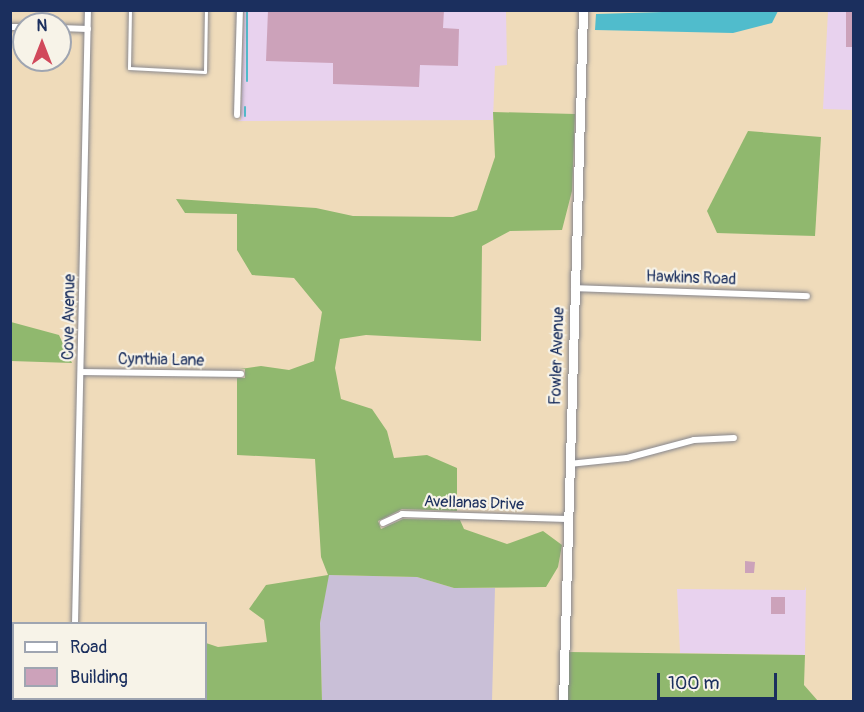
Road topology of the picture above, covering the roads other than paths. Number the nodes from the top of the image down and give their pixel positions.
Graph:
1 (88, 10) edge
2 (130, 10) edge
3 (206, 10) edge
4 (240, 10) edge
5 (583, 10) edge
6 (72, 28) edge
7 (88, 29) junction
8 (237, 115) dead end
9 (574, 288) junction
10 (807, 296) dead end
11 (81, 372) junction
12 (241, 374) dead end
13 (734, 438) dead end
14 (569, 464) junction
15 (567, 519) junction
16 (383, 523) dead end
17 (75, 622) edge
18 (562, 702) edge

1 - 7 street, Cove Avenue
2 - 3 lane
4 - 8 street
5 - 9 street, Fowler Avenue
6 - 7 street
7 - 11 street, Cove Avenue
9 - 10 street, Hawkins Road
9 - 14 street, Fowler Avenue
11 - 12 street, Cynthia Lane
11 - 17 street, Cove Avenue
13 - 14 street
14 - 15 street, Fowler Avenue
15 - 16 street, Avellanas Drive
15 - 18 street, Fowler Avenue

